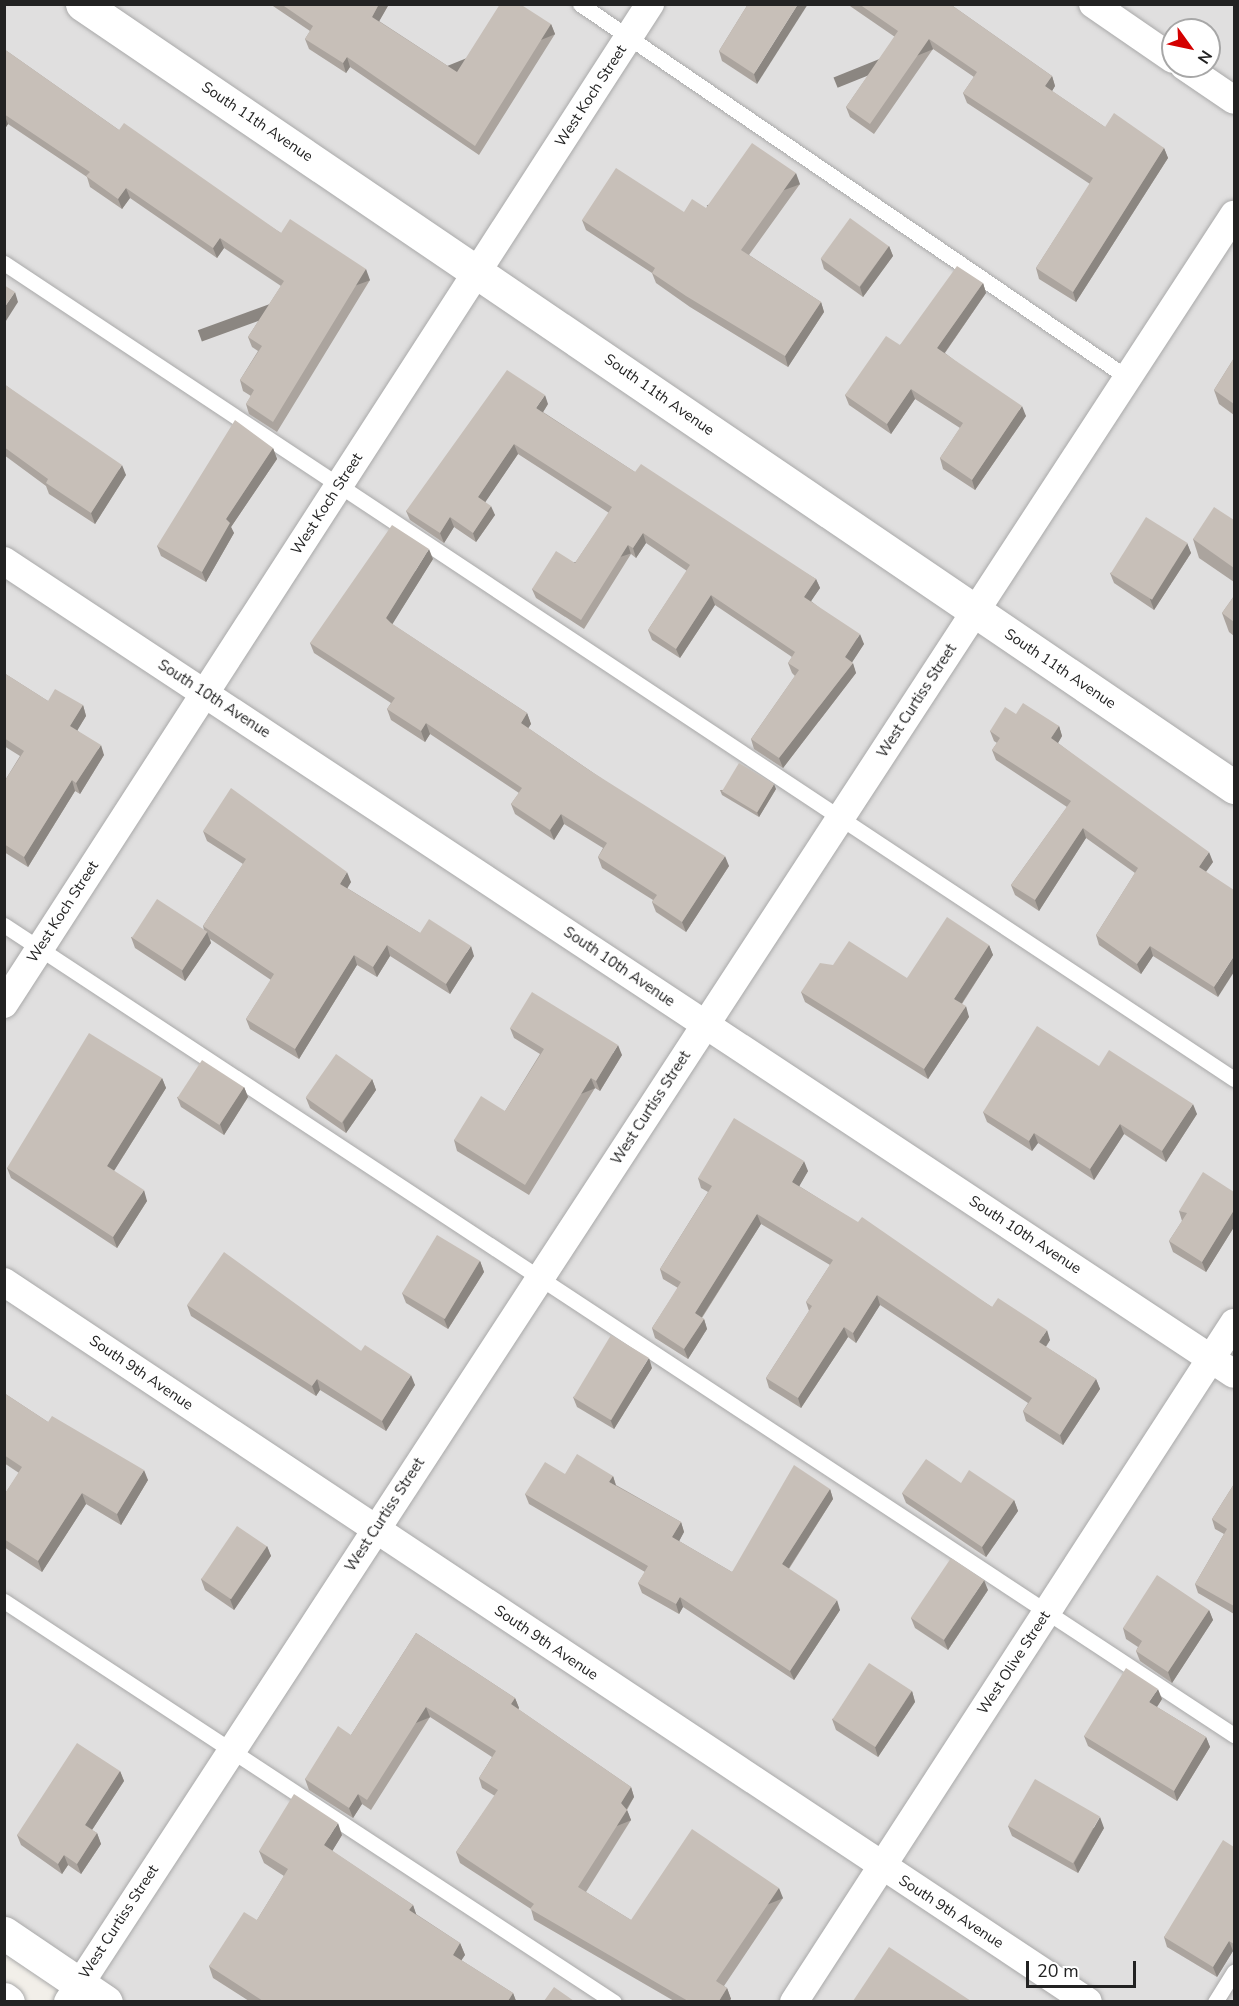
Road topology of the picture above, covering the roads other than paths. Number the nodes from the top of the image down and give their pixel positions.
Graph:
1 (82, 4) edge
2 (580, 4) edge
3 (650, 4) edge
4 (1093, 4) edge
5 (628, 38) junction
6 (1161, 51) edge
7 (1202, 78) edge
8 (1234, 100) edge
9 (1234, 215) edge
10 (4, 263) edge
11 (478, 270) junction
12 (1128, 378) junction
13 (340, 484) junction
14 (4, 561) edge
15 (975, 612) junction
16 (205, 693) junction
17 (1234, 787) edge
18 (840, 818) junction
19 (4, 926) edge
20 (40, 949) junction
21 (4, 1004) edge
22 (706, 1025) junction
23 (1234, 1079) edge
24 (540, 1279) junction
25 (4, 1282) edge
26 (1234, 1323) edge
27 (1223, 1366) edge
28 (376, 1529) junction
29 (4, 1601) edge
30 (1047, 1612) junction
31 (1234, 1736) edge
32 (230, 1752) junction
33 (882, 1867) junction
34 (4, 1934) edge
35 (1234, 1972) edge
36 (73, 1993) edge
37 (106, 2001) edge
38 (614, 2001) edge
39 (794, 2001) edge
40 (1088, 2001) edge
41 (1215, 2001) edge

1 - 11 street, South 11th Avenue
2 - 5 lane
3 - 5 street, West Koch Street
4 - 6 street
5 - 11 street, West Koch Street
5 - 12 lane
7 - 8 street
9 - 12 street, West Curtiss Street
10 - 13 lane
11 - 13 street, West Koch Street
11 - 15 street, South 11th Avenue
12 - 15 street, West Curtiss Street
13 - 16 street, West Koch Street
13 - 18 lane
14 - 16 street, South 10th Avenue
15 - 17 street, South 11th Avenue
15 - 18 street, West Curtiss Street
16 - 20 street, West Koch Street
16 - 22 street, South 10th Avenue
18 - 22 street, West Curtiss Street
18 - 23 lane
19 - 20 lane
20 - 21 street, West Koch Street
20 - 24 lane
22 - 24 street, West Curtiss Street
22 - 27 street, South 10th Avenue
24 - 28 street, West Curtiss Street
24 - 30 lane
25 - 28 street, South 9th Avenue
26 - 27 street, West Olive Street
27 - 30 street, West Olive Street
28 - 32 street, West Curtiss Street
28 - 33 street, South 9th Avenue
29 - 32 lane
30 - 31 lane
30 - 33 street, West Olive Street
32 - 36 street, West Curtiss Street
32 - 38 lane
33 - 39 street, West Olive Street
33 - 40 street, South 9th Avenue
34 - 36 street
35 - 41 lane
36 - 37 street

